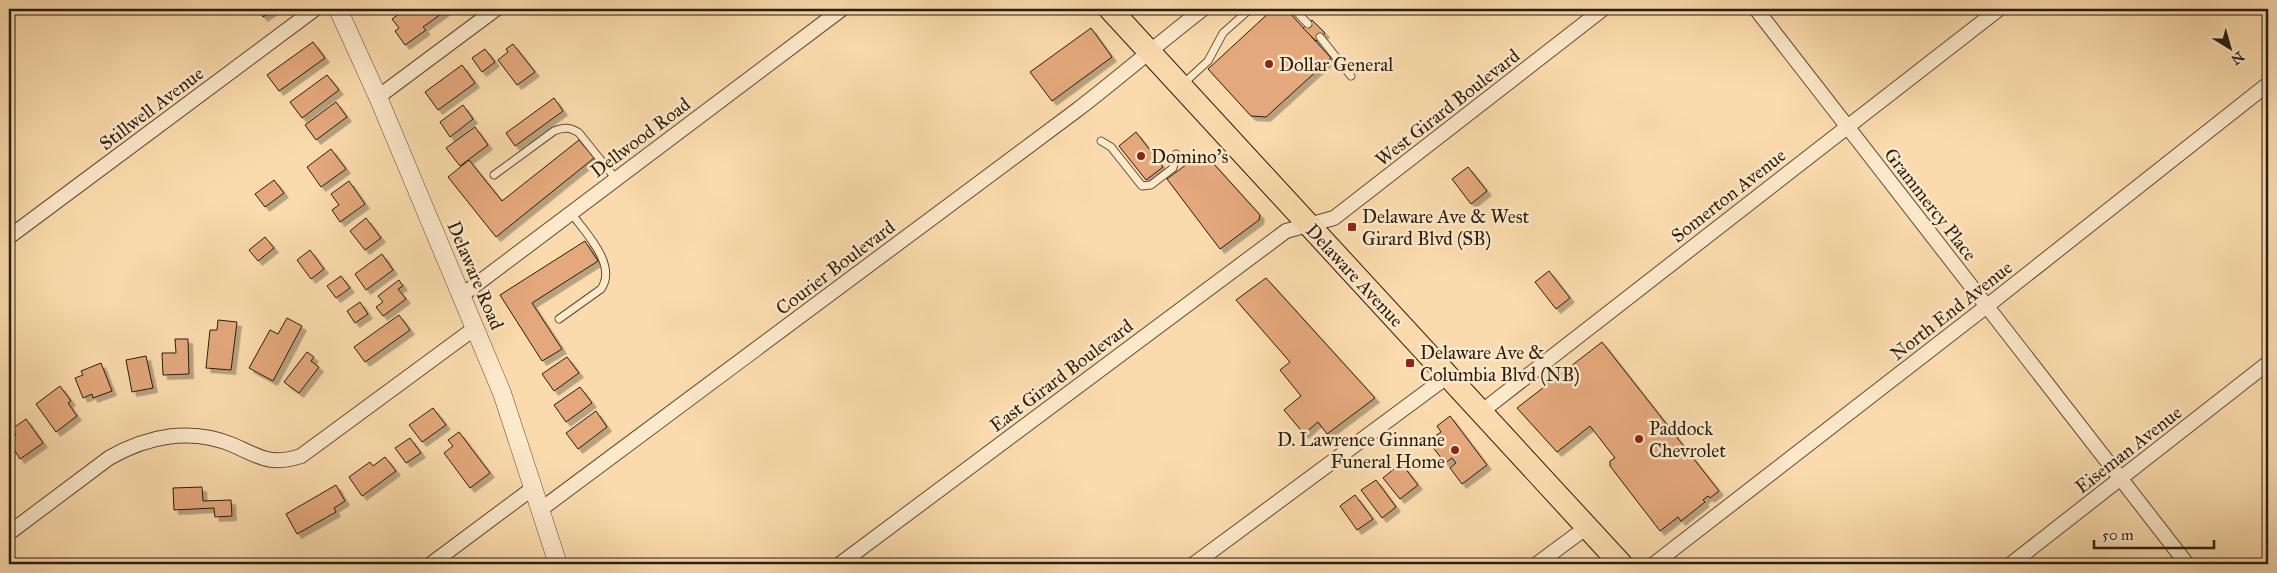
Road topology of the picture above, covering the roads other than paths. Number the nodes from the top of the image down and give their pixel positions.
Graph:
1 (315, 9) edge
2 (338, 9) edge
3 (496, 9) edge
4 (842, 9) edge
5 (1110, 9) edge
6 (1203, 9) edge
7 (1250, 9) edge
8 (1294, 9) edge
9 (1603, 9) edge
10 (1756, 9) edge
11 (1999, 9) edge
12 (1308, 24) dead end
13 (1320, 37) dead end
14 (1150, 52) junction
15 (1351, 76) dead end
16 (2268, 84) edge
17 (1181, 86) junction
18 (378, 97) junction
19 (1847, 126) junction
20 (1101, 141) dead end
21 (1176, 154) dead end
22 (494, 175) dead end
23 (616, 179) junction
24 (571, 213) junction
25 (1309, 225) junction
26 (9, 238) edge
27 (461, 296) junction
28 (1987, 306) junction
29 (559, 319) dead end
30 (475, 328) junction
31 (2268, 363) edge
32 (1448, 376) junction
33 (1481, 412) junction
34 (2121, 478) junction
35 (533, 488) junction
36 (540, 510) junction
37 (1587, 527) junction
38 (9, 533) edge
39 (431, 564) edge
40 (558, 564) edge
41 (840, 564) edge
42 (1194, 564) edge
43 (1537, 564) edge
44 (1621, 564) edge
45 (1654, 564) edge
46 (2011, 564) edge
47 (2187, 564) edge

1 - 26 street, Stillwell Avenue
2 - 18 street, Delaware Road
3 - 18 street
4 - 23 street, Dellwood Road
5 - 14 main road, Delaware Avenue
6 - 14 street, Courier Boulevard
7 - 17 lane
8 - 12 lane
9 - 25 street, West Girard Boulevard
10 - 19 street, Grammercy Place
11 - 19 street, Somerton Avenue
13 - 15 lane
14 - 17 main road, Delaware Avenue
14 - 36 street, Courier Boulevard
16 - 28 street, North End Avenue
17 - 25 main road, Delaware Avenue
18 - 27 street, Delaware Road
19 - 28 street, Grammercy Place
19 - 33 street, Somerton Avenue
20 - 21 lane
22 - 23 lane
23 - 24 street, Dellwood Road
24 - 27 street, Dellwood Road
24 - 29 lane
25 - 32 main road, Delaware Avenue
25 - 41 street, East Girard Boulevard
27 - 30 street, Delaware Road
28 - 34 street, Grammercy Place
28 - 45 street, North End Avenue
30 - 35 street, Delaware Road
30 - 38 street
31 - 34 street, Eiseman Avenue
32 - 33 main road, Delaware Avenue
32 - 42 street
33 - 37 main road, Delaware Avenue
34 - 46 street, Eiseman Avenue
34 - 47 street, Grammercy Place
35 - 36 street, Delaware Road
35 - 39 street
36 - 40 street, Delaware Road
37 - 43 street
37 - 44 main road, Delaware Avenue

